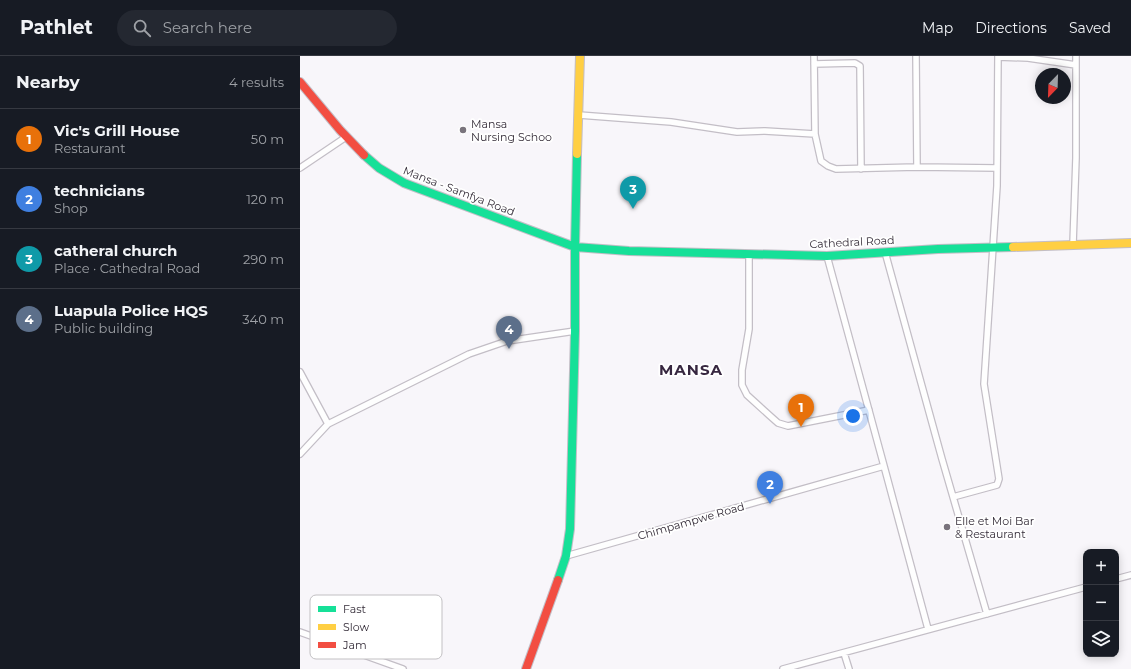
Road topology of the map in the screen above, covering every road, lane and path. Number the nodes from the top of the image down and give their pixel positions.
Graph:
1 (580, 56) edge
2 (814, 56) edge
3 (916, 56) edge
4 (1076, 56) edge
5 (998, 57) edge
6 (814, 64) junction
7 (1076, 65) junction
8 (300, 82) edge
9 (579, 114) junction
10 (815, 134) junction
11 (346, 137) junction
12 (917, 167) junction
13 (300, 168) edge
14 (861, 168) junction
15 (997, 168) junction
16 (1131, 243) edge
17 (1073, 244) junction
18 (574, 247) junction
19 (993, 247) junction
20 (885, 252) junction
21 (750, 255) junction
22 (827, 256) junction
23 (575, 331) junction
24 (300, 372) edge
25 (869, 410) junction
26 (328, 424) junction
27 (300, 454) edge
28 (884, 466) junction
29 (953, 497) junction
30 (566, 556) junction
31 (1131, 574) edge
32 (1119, 578) edge
33 (1083, 588) edge
34 (987, 614) junction
35 (928, 629) junction
36 (300, 632) edge
37 (310, 636) edge
38 (844, 653) junction
39 (375, 659) edge
40 (403, 669) edge
41 (526, 669) edge
42 (783, 669) edge
43 (849, 669) edge

1 - 9 main road
2 - 6 street
3 - 12 street
4 - 7 street
5 - 7 street
5 - 15 street
6 - 10 street
6 - 14 street
7 - 17 street
8 - 11 main road, Mansa - Samfya Road
9 - 10 street
9 - 18 main road
10 - 14 street
11 - 13 street
11 - 18 main road, Mansa - Samfya Road
12 - 14 street
12 - 15 street
15 - 19 street
16 - 17 main road, Cathedral Road
17 - 19 main road, Cathedral Road
18 - 21 main road, Cathedral Road
18 - 23 main road
19 - 20 main road, Cathedral Road
19 - 29 street
20 - 22 main road, Cathedral Road
20 - 29 street
21 - 22 main road, Cathedral Road
21 - 25 street
22 - 25 street
23 - 26 street
23 - 30 main road
24 - 26 street
25 - 28 street
26 - 27 street
28 - 30 street, Chimpampwe Road
28 - 35 street
29 - 34 street
30 - 41 main road
31 - 32 street
33 - 34 street
34 - 35 street
35 - 38 street
36 - 37 street
38 - 42 street
38 - 43 street
39 - 40 street

